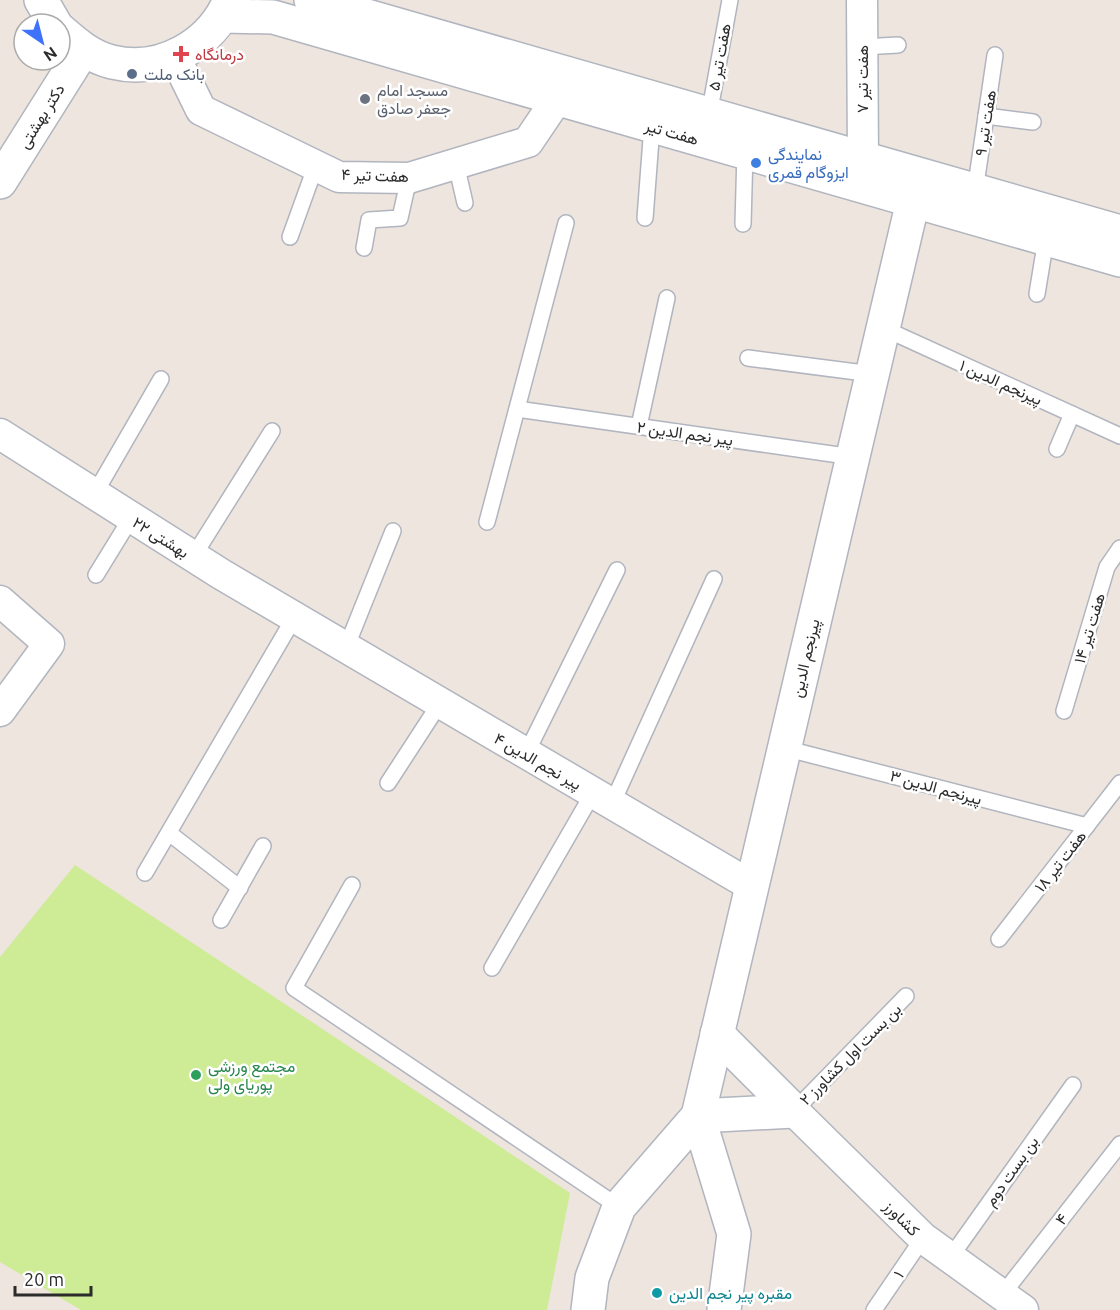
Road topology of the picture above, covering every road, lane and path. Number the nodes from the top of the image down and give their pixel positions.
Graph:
1 (311, 0) edge
2 (730, 0) edge
3 (862, 0) edge
4 (351, 5) edge
5 (226, 8) edge
6 (72, 41) edge
7 (898, 45) dead end
8 (862, 47) junction
9 (995, 55) dead end
10 (175, 57) junction
11 (55, 72) edge
12 (557, 99) junction
13 (709, 115) junction
14 (986, 116) junction
15 (1033, 122) dead end
16 (652, 126) junction
17 (745, 153) junction
18 (863, 159) junction
19 (456, 164) junction
20 (316, 165) junction
21 (409, 178) junction
22 (0, 182) edge
23 (916, 188) junction
24 (975, 191) junction
25 (465, 203) dead end
26 (645, 218) dead end
27 (566, 223) dead end
28 (744, 224) dead end
29 (1120, 232) edge
30 (290, 237) dead end
31 (1046, 239) junction
32 (364, 248) dead end
33 (1120, 260) edge
34 (1037, 294) dead end
35 (667, 298) dead end
36 (883, 328) junction
37 (748, 358) dead end
38 (872, 374) junction
39 (161, 379) dead end
40 (517, 409) junction
41 (1072, 414) junction
42 (639, 426) junction
43 (272, 431) dead end
44 (0, 434) edge
45 (1120, 436) edge
46 (1056, 449) dead end
47 (853, 457) junction
48 (94, 495) junction
49 (131, 518) junction
50 (487, 522) dead end
51 (393, 531) dead end
52 (1120, 548) edge
53 (193, 557) junction
54 (617, 570) dead end
55 (96, 575) dead end
56 (714, 579) dead end
57 (0, 601) edge
58 (294, 618) junction
59 (335, 642) junction
60 (440, 703) junction
61 (0, 711) edge
62 (1064, 711) dead end
63 (784, 748) junction
64 (526, 754) junction
65 (388, 783) dead end
66 (1120, 783) edge
67 (602, 798) junction
68 (1087, 826) junction
69 (169, 832) junction
70 (263, 846) dead end
71 (145, 873) dead end
72 (352, 885) dead end
73 (752, 886) junction
74 (240, 888) junction
75 (221, 920) dead end
76 (999, 939) dead end
77 (492, 968) dead end
78 (906, 996) dead end
79 (717, 1034) junction
80 (1073, 1085) dead end
81 (794, 1111) junction
82 (698, 1116) junction
83 (1120, 1144) edge
84 (619, 1207) junction
85 (923, 1238) junction
86 (950, 1258) junction
87 (1018, 1306) edge
88 (588, 1310) edge
89 (724, 1310) edge
90 (874, 1310) edge

1 - 4 main road, هفت تیر
2 - 13 lane, هفت تیر ۵
3 - 8 street, هفت تیر ۷
4 - 13 main road, هفت تیر
5 - 10 main road
5 - 12 main road, هفت تیر
6 - 10 main road
7 - 8 lane
8 - 18 street, هفت تیر ۷
9 - 14 lane, هفت تیر ۹
10 - 20 street, هفت تیر ۴
11 - 22 main road, دکتر بهشتی
12 - 16 main road, هفت تیر
12 - 19 street, هفت تیر ۴
13 - 18 main road, هفت تیر
14 - 15 lane
14 - 24 lane, هفت تیر ۹
16 - 17 main road, هفت تیر
16 - 26 lane
17 - 23 main road, هفت تیر
17 - 28 lane
18 - 23 main road, هفت تیر
19 - 21 street, هفت تیر ۴
19 - 25 lane
20 - 21 street, هفت تیر ۴
20 - 30 lane
21 - 32 lane
23 - 24 main road, هفت تیر
23 - 31 main road, هفت تیر
23 - 36 main road, پیرنجم الدین
24 - 29 main road, هفت تیر
27 - 40 lane
31 - 33 main road, هفت تیر
31 - 34 lane
35 - 42 lane
36 - 38 main road, پیرنجم الدین
36 - 41 lane, پیرنجم الدین ۱
37 - 38 lane
38 - 47 main road, پیرنجم الدین
39 - 48 lane
40 - 42 lane, پیر نجم الدین ۲
40 - 50 lane
41 - 45 lane, پیرنجم الدین ۱
41 - 46 lane
42 - 47 lane, پیر نجم الدین ۲
43 - 53 lane
44 - 48 street, بهشتی ۲۲
47 - 63 main road, پیرنجم الدین
48 - 49 street, بهشتی ۲۲
49 - 53 street, بهشتی ۲۲
49 - 55 lane
51 - 59 lane
52 - 62 lane, هفت تیر ۱۴
53 - 58 street, بهشتی ۲۲
54 - 64 lane
56 - 67 lane
57 - 61 street
58 - 59 street, بهشتی ۲۲
58 - 69 lane
59 - 60 street, پیر نجم الدین ۴
60 - 64 street, پیر نجم الدین ۴
60 - 65 lane
63 - 68 lane, پیرنجم الدین ۳
63 - 73 main road, پیرنجم الدین
64 - 67 street, پیر نجم الدین ۴
66 - 68 lane, هفت تیر ۱۸
67 - 73 street, پیر نجم الدین ۴
67 - 77 lane
68 - 76 lane, هفت تیر ۱۸
69 - 71 lane
69 - 74 lane
70 - 74 lane
72 - 84 lane
73 - 79 main road, پیرنجم الدین
74 - 75 lane
78 - 81 lane, بن بست اول کشاورز ۲
79 - 81 main road
79 - 82 main road, پیرنجم الدین
80 - 86 lane, بن بست دوم
81 - 82 main road
81 - 85 street, کشاورز
82 - 84 main road
82 - 89 main road
83 - 87 lane, ۴
84 - 88 main road
85 - 86 street, کشاورز
85 - 90 lane, ۱
86 - 87 street, کشاورز

